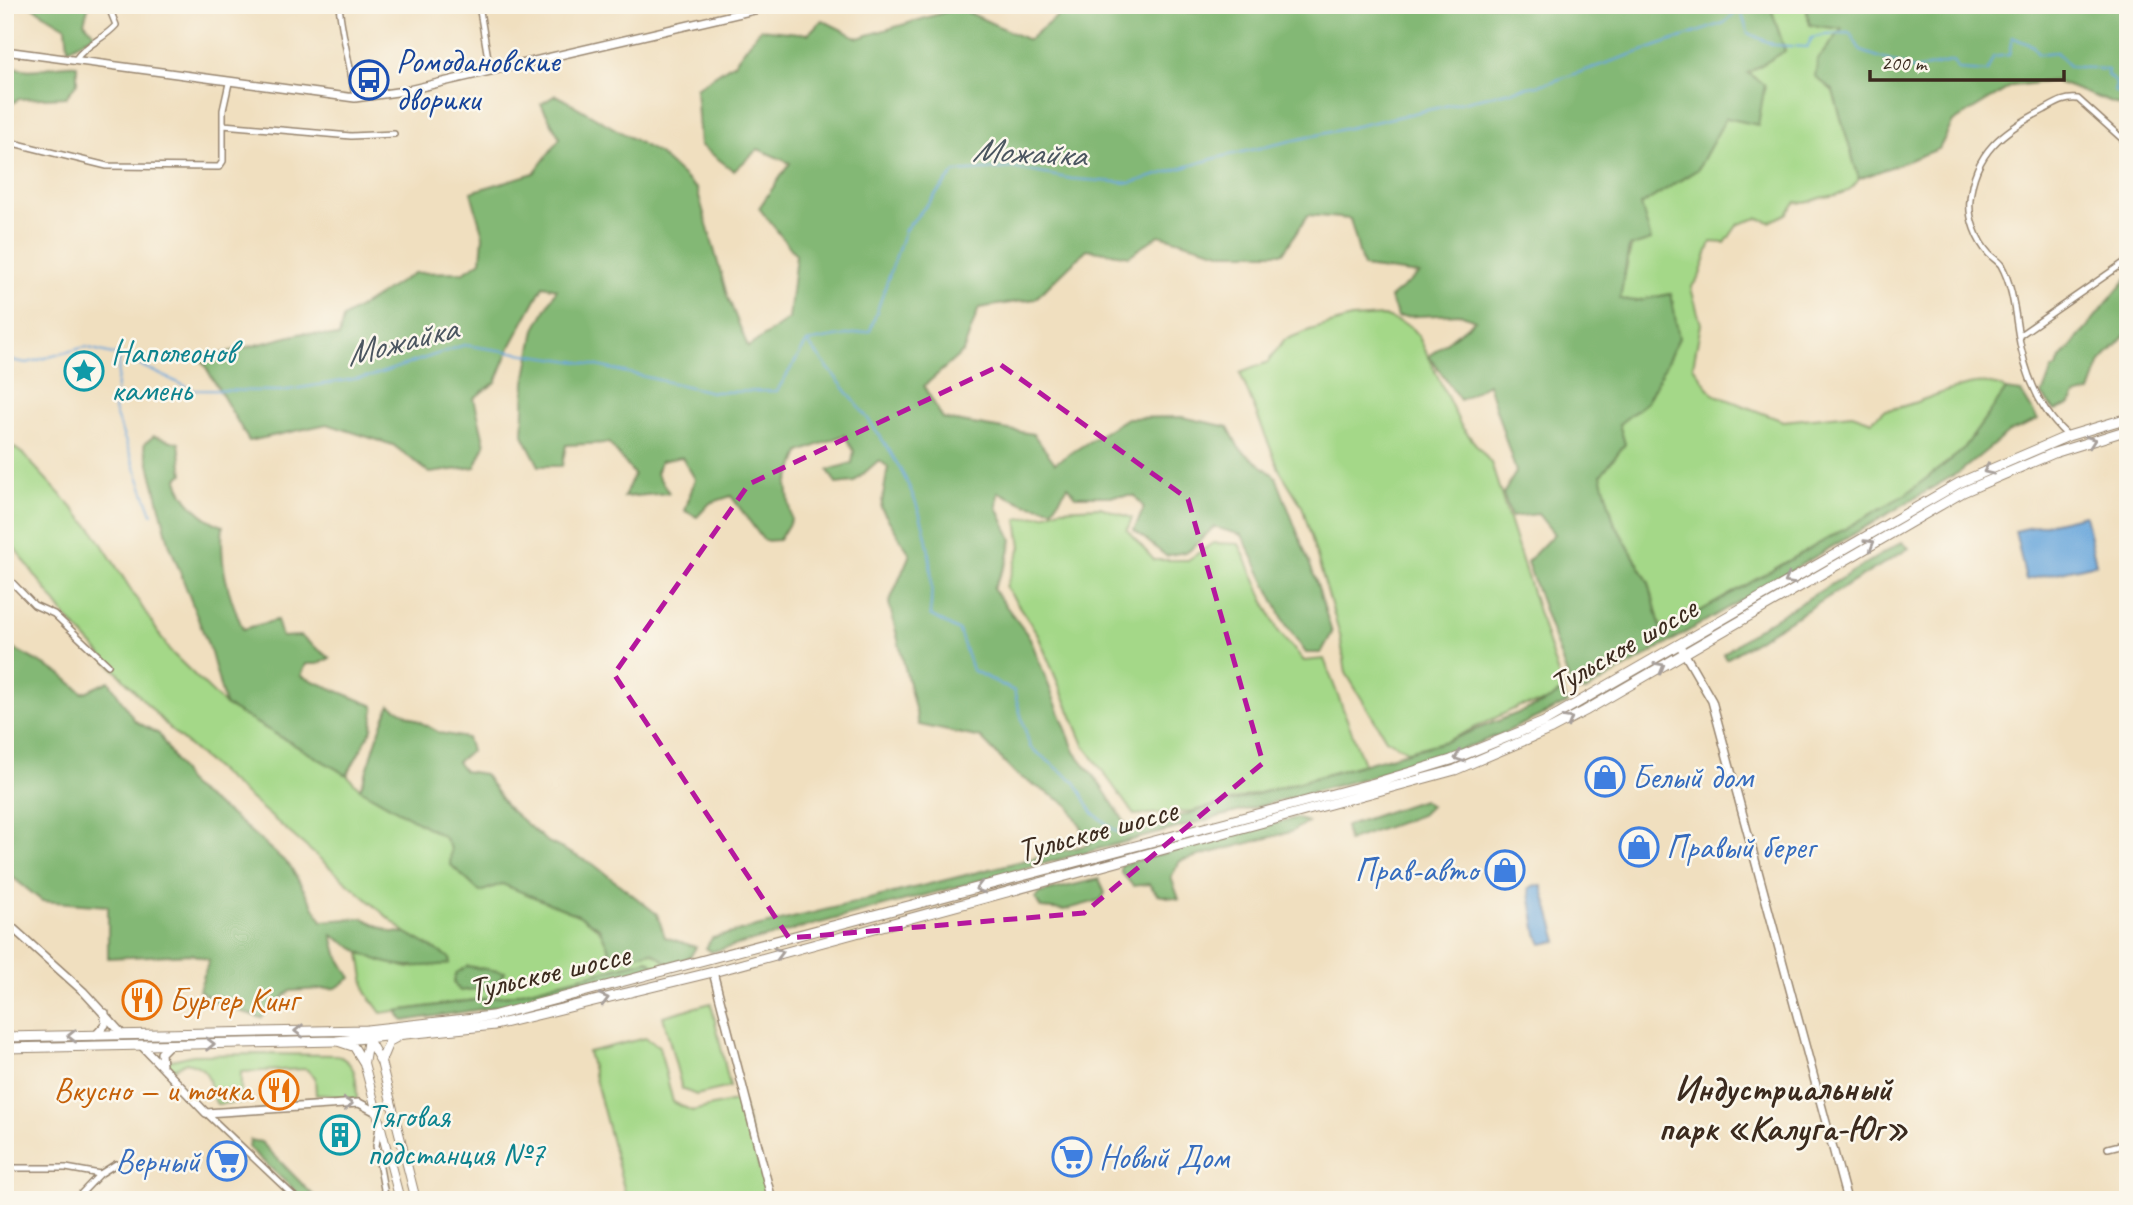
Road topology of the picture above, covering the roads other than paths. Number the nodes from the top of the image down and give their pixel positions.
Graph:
1 (108, 5) edge
2 (339, 5) edge
3 (479, 5) edge
4 (776, 5) edge
5 (5, 51) edge
6 (76, 59) junction
7 (490, 70) junction
8 (229, 83) junction
9 (355, 98) junction
10 (223, 125) junction
11 (394, 134) dead end
12 (5, 141) edge
13 (2128, 144) edge
14 (2128, 260) edge
15 (2020, 335) junction
16 (2128, 418) edge
17 (2128, 430) edge
18 (2068, 436) junction
19 (5, 575) edge
20 (1682, 649) junction
21 (108, 665) dead end
22 (5, 921) edge
23 (713, 972) junction
24 (105, 1012) junction
25 (368, 1034) junction
26 (123, 1035) junction
27 (96, 1036) junction
28 (5, 1037) edge
29 (398, 1037) junction
30 (336, 1041) junction
31 (141, 1045) junction
32 (169, 1045) junction
33 (5, 1048) edge
34 (381, 1061) junction
35 (364, 1063) junction
36 (163, 1067) junction
37 (388, 1090) junction
38 (373, 1094) junction
39 (206, 1113) junction
40 (379, 1116) junction
41 (2128, 1143) edge
42 (2108, 1147) dead end
43 (116, 1164) dead end
44 (5, 1168) edge
45 (100, 1174) junction
46 (75, 1200) edge
47 (298, 1200) edge
48 (386, 1200) edge
49 (400, 1200) edge
50 (416, 1200) edge
51 (772, 1200) edge
52 (1847, 1200) edge

1 - 6 street
2 - 9 street
3 - 7 street
4 - 7 street
5 - 6 street
6 - 8 street
7 - 9 street
8 - 9 street
8 - 10 street
10 - 11 street
10 - 12 street
13 - 15 street
14 - 15 street
15 - 18 street
16 - 18 main road, Тульское шоссе
20 -> 17 main road, Тульское шоссе
18 -> 20 main road, Тульское шоссе
19 - 21 street
23 -> 20 main road, Тульское шоссе
20 -> 25 main road, Тульское шоссе
20 - 52 street
22 - 24 street
29 -> 23 main road, Тульское шоссе
23 - 51 street
24 - 26 street
24 - 27 street
25 -> 26 main road, Тульское шоссе
25 - 29 main road, Тульское шоссе
25 - 30 main road, Тульское шоссе
25 - 34 main road
25 - 35 main road
26 - 27 main road, Тульское шоссе
27 -> 28 main road, Тульское шоссе
29 - 34 main road
32 -> 30 main road, Тульское шоссе
30 - 35 main road
31 - 32 main road, Тульское шоссе
31 - 33 main road, Тульское шоссе
31 - 36 street
32 - 36 street
34 - 37 main road
35 - 38 main road
36 - 39 street
37 - 38 main road
37 - 50 main road
38 - 40 main road
39 -> 40 street
39 - 47 street
40 - 48 street
40 - 49 main road
41 - 42 street
43 - 45 street
44 - 45 street
45 - 46 street

